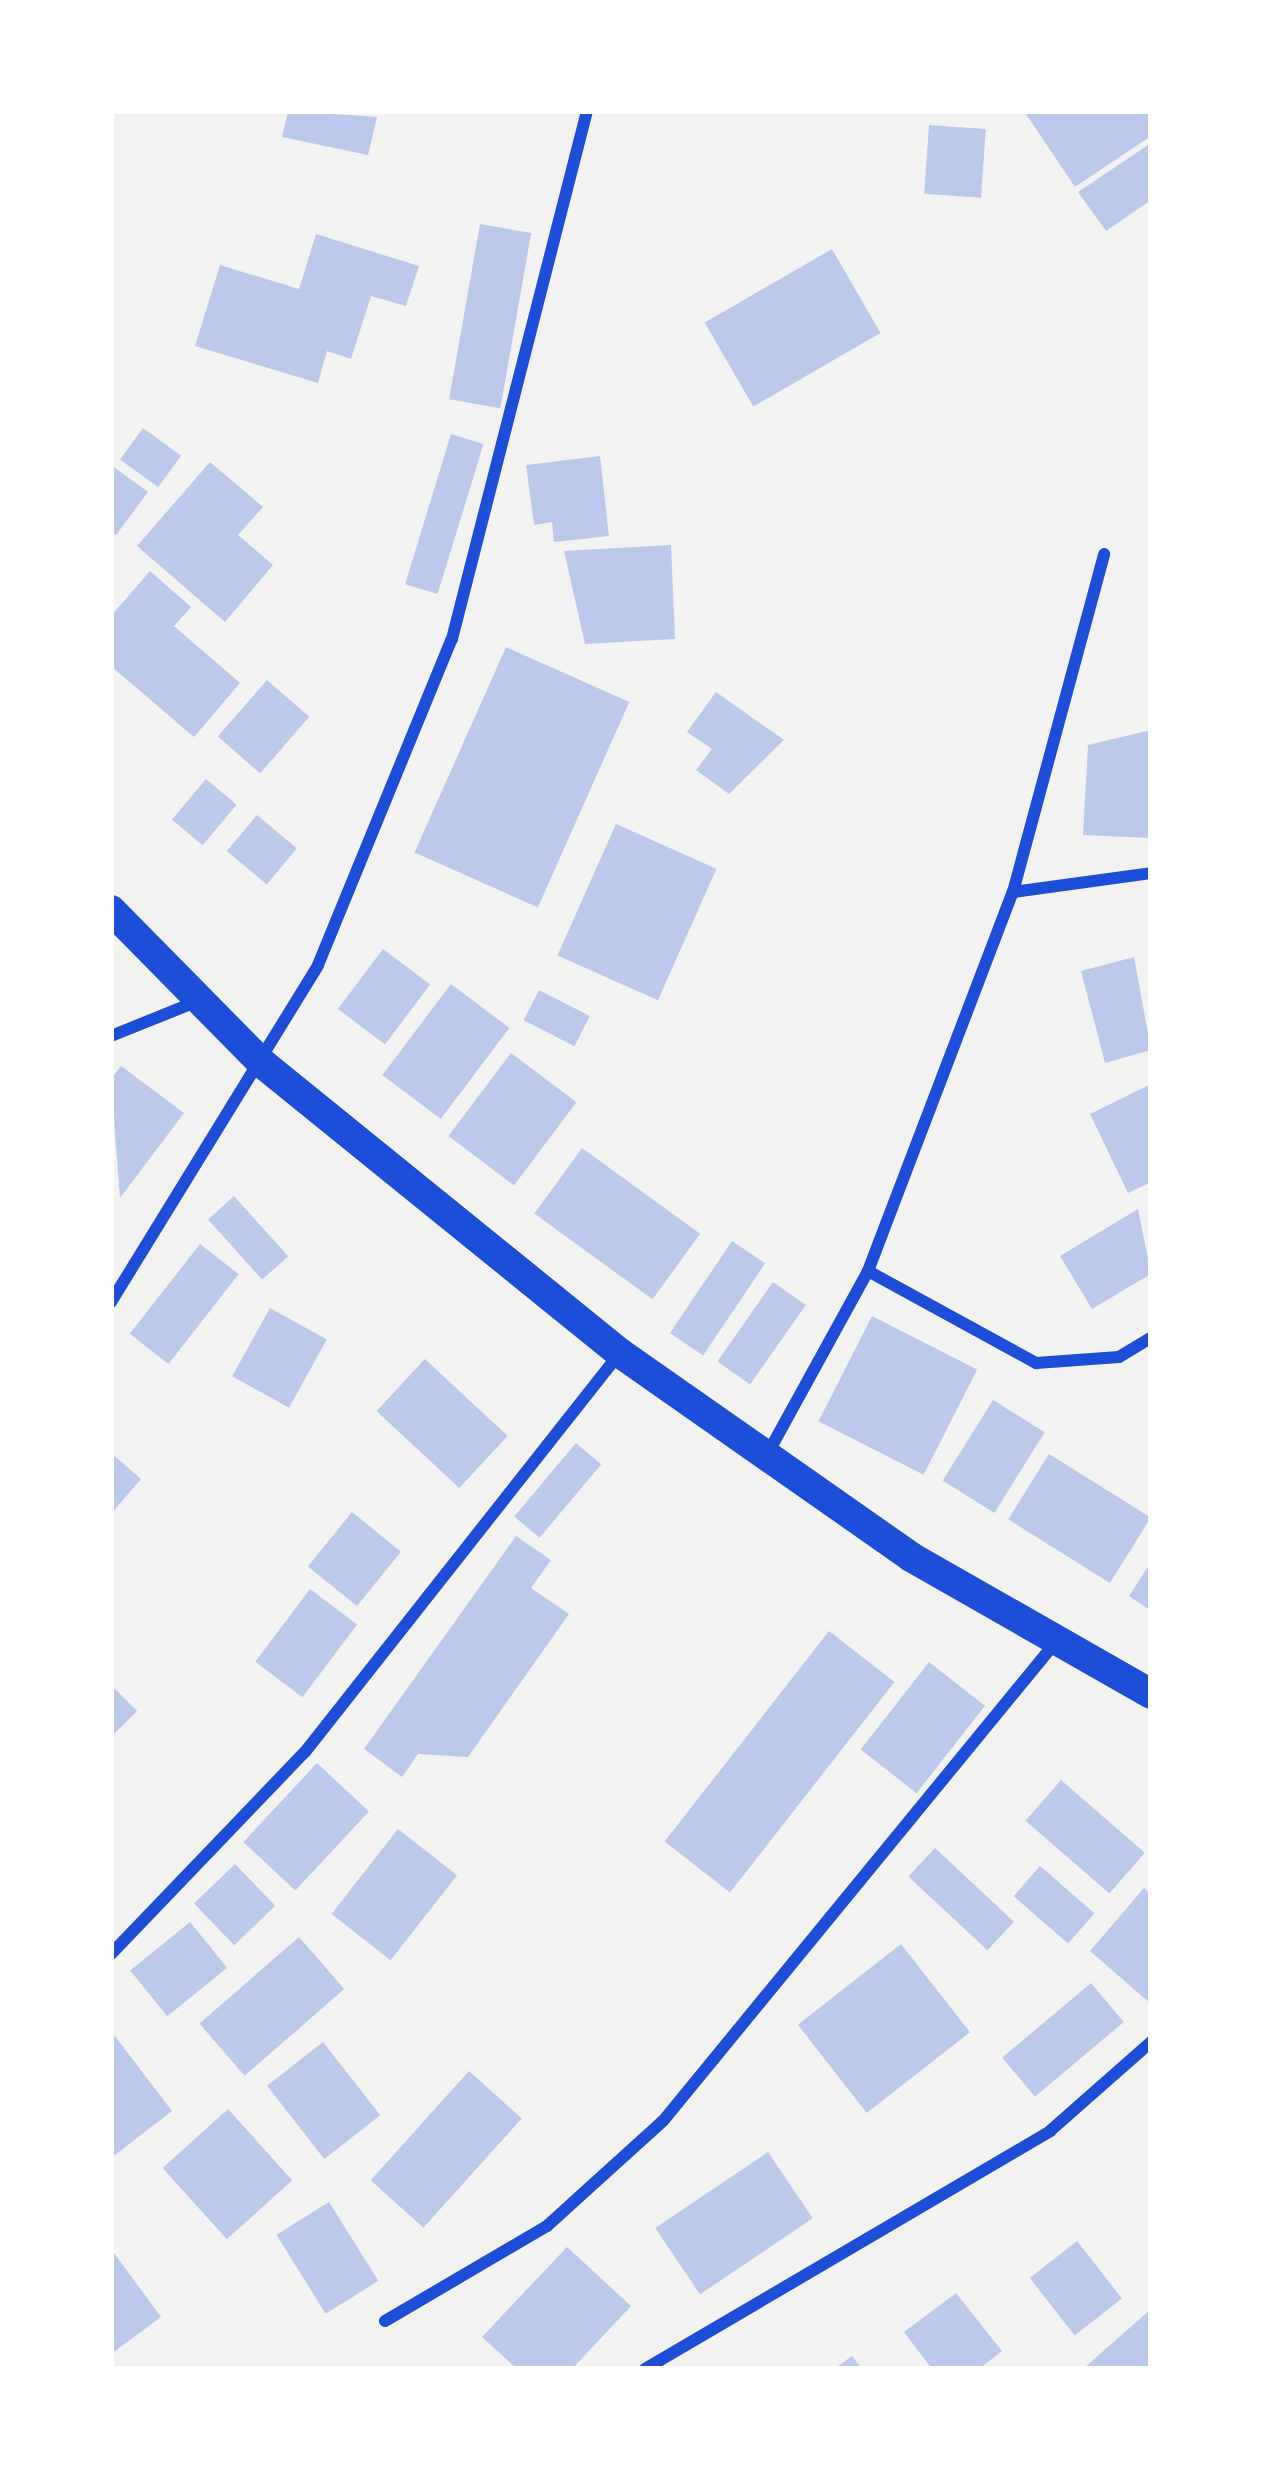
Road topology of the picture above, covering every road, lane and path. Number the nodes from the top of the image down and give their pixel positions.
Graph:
1 (587, 111) edge
2 (1104, 554) dead end
3 (1151, 873) edge
4 (1013, 892) junction
5 (111, 910) edge
6 (193, 1003) junction
7 (111, 1036) edge
8 (263, 1064) junction
9 (868, 1271) junction
10 (111, 1302) edge
11 (1151, 1338) edge
12 (620, 1353) junction
13 (765, 1459) junction
14 (1056, 1642) junction
15 (1151, 1694) edge
16 (111, 1954) edge
17 (1151, 2042) edge
18 (385, 2321) dead end
19 (645, 2369) edge

1 - 8 street
2 - 4 street
3 - 4 street
4 - 9 street
5 - 6 main road
6 - 7 street
6 - 8 main road
8 - 10 street
8 - 12 main road
9 - 11 street
9 - 13 street
12 - 13 main road
12 - 16 street
13 - 14 main road
14 - 15 main road
14 - 18 street
17 - 19 street

